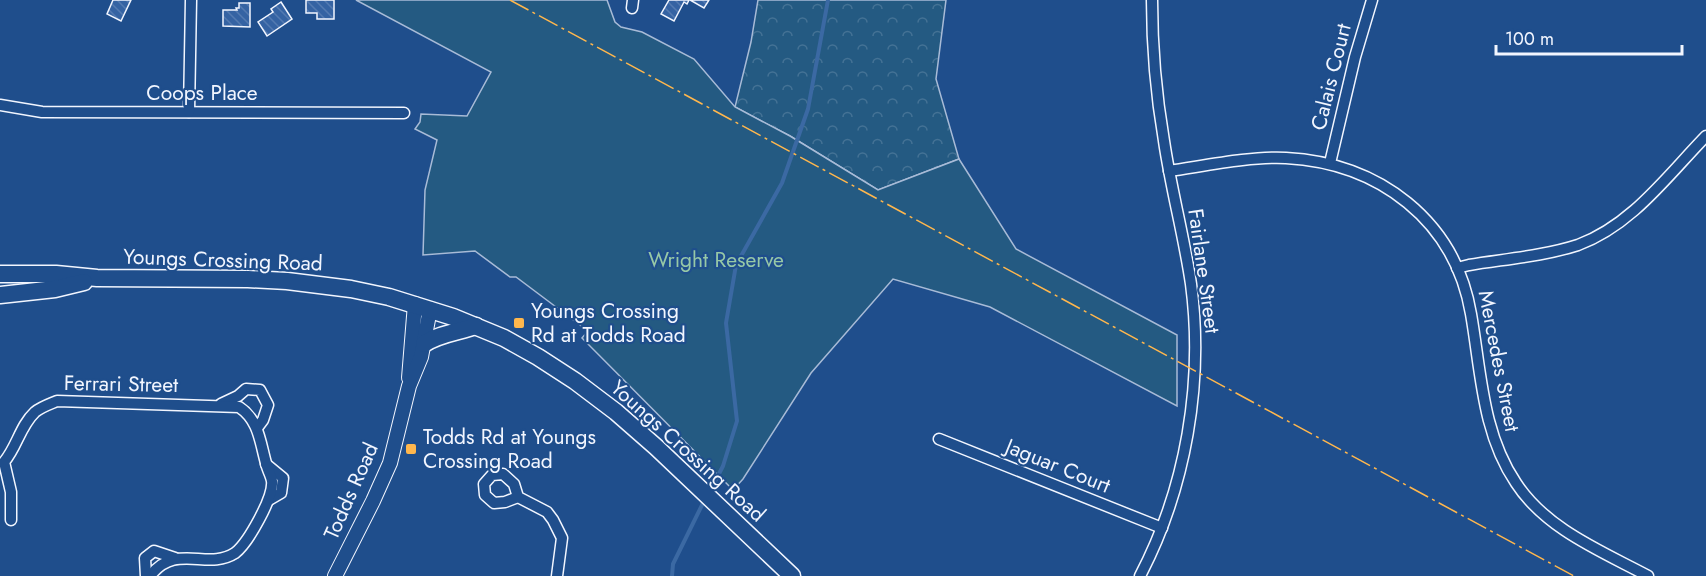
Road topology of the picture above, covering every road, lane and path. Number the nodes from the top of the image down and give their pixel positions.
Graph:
1 (191, 0) edge
2 (1152, 0) edge
3 (1372, 0) edge
4 (0, 105) edge
5 (189, 112) junction
6 (404, 113) dead end
7 (1706, 136) edge
8 (1330, 163) junction
9 (1169, 171) junction
10 (1456, 268) junction
11 (0, 285) edge
12 (422, 307) junction
13 (476, 326) junction
14 (424, 344) junction
15 (409, 386) junction
16 (218, 406) junction
17 (257, 428) junction
18 (939, 439) dead end
19 (2, 462) edge
20 (518, 497) dead end
21 (11, 520) dead end
22 (1162, 528) junction
23 (148, 576) edge
24 (335, 576) edge
25 (557, 576) edge
26 (792, 576) edge
27 (1140, 576) edge
28 (1648, 576) edge

1 - 5 street
2 - 9 street, Fairlane Street
3 - 8 street, Calais Court
4 - 5 street, Coops Place
5 - 6 street, Coops Place
7 - 10 street
8 - 9 street, Mercedes Street
8 - 10 street, Mercedes Street
9 - 22 street, Fairlane Street
10 - 28 street, Mercedes Street
11 - 12 main road, Youngs Crossing Road
12 - 13 main road, Youngs Crossing Road
12 - 14 street, Todds Road
12 - 15 street, Todds Road
13 - 14 main road
13 - 26 main road, Youngs Crossing Road
14 - 15 street, Todds Road
15 - 24 street, Todds Road
16 - 17 street, Ferrari Street
16 - 17 street
16 - 19 street, Ferrari Street
17 - 23 street, Ferrari Street
18 - 22 street, Jaguar Court
19 - 21 street, Ferrari Street
20 - 25 street
22 - 27 street, Fairlane Street

